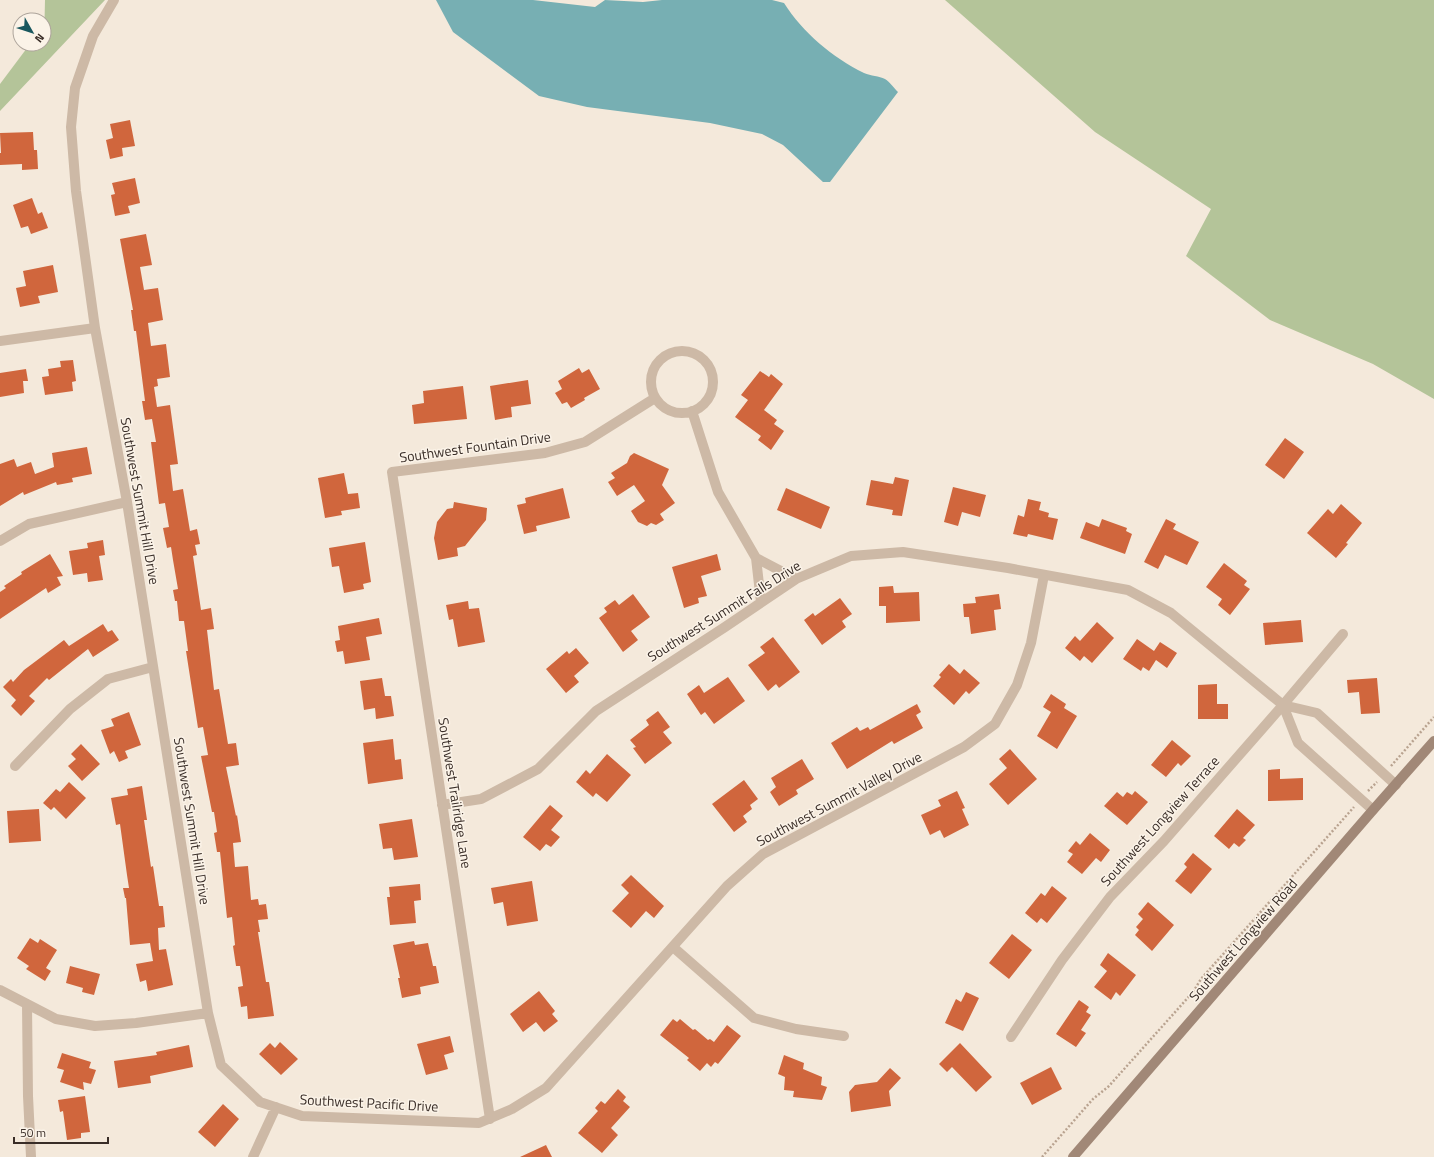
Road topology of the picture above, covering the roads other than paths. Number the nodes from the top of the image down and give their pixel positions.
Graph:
1 (114, 0) edge
2 (95, 328) junction
3 (0, 341) edge
4 (655, 398) junction
5 (692, 412) junction
6 (392, 472) joint
7 (127, 502) junction
8 (0, 541) edge
9 (756, 558) junction
10 (1044, 575) junction
11 (796, 579) junction
12 (760, 602) junction
13 (1343, 634) dead end
14 (153, 667) junction
15 (1283, 705) junction
16 (1434, 741) edge
17 (15, 766) dead end
18 (1396, 785) junction
19 (442, 805) junction
20 (1373, 810) junction
21 (673, 947) junction
22 (0, 990) edge
23 (27, 1004) junction
24 (208, 1013) junction
25 (844, 1036) dead end
26 (1011, 1037) dead end
27 (276, 1107) junction
28 (490, 1119) junction
29 (31, 1157) edge
30 (253, 1157) edge
31 (1073, 1157) edge

1 - 2 street, Southwest Summit Hill Drive
2 - 3 street
2 - 7 street, Southwest Summit Hill Drive
4 - 5 street
4 - 5 street
4 - 6 street, Southwest Fountain Drive
5 - 9 street
6 - 19 street, Southwest Trailridge Lane
7 - 8 street
7 - 14 street, Southwest Summit Hill Drive
9 - 11 street
9 - 12 street
10 - 11 street, Southwest Summit Falls Drive
10 - 15 street, Southwest Summit Falls Drive
10 - 21 street, Southwest Summit Valley Drive
11 - 12 street, Southwest Summit Falls Drive
12 - 19 street, Southwest Summit Falls Drive
13 - 15 street, Southwest Longview Terrace
14 - 17 street
14 - 24 street, Southwest Summit Hill Drive
15 - 18 street, Southwest Summit Falls Drive
15 - 20 street, Southwest Summit Falls Drive
15 - 26 street, Southwest Longview Terrace
16 - 18 street, Southwest Longview Road
18 - 20 street, Southwest Longview Road
19 - 28 street, Southwest Trailridge Lane
20 - 31 street, Southwest Longview Road
21 - 25 street
21 - 28 street, Southwest Summit Valley Drive
22 - 23 street
23 - 24 street
23 - 29 street
24 - 27 street, Southwest Pacific Drive
27 - 28 street, Southwest Pacific Drive
27 - 30 street

